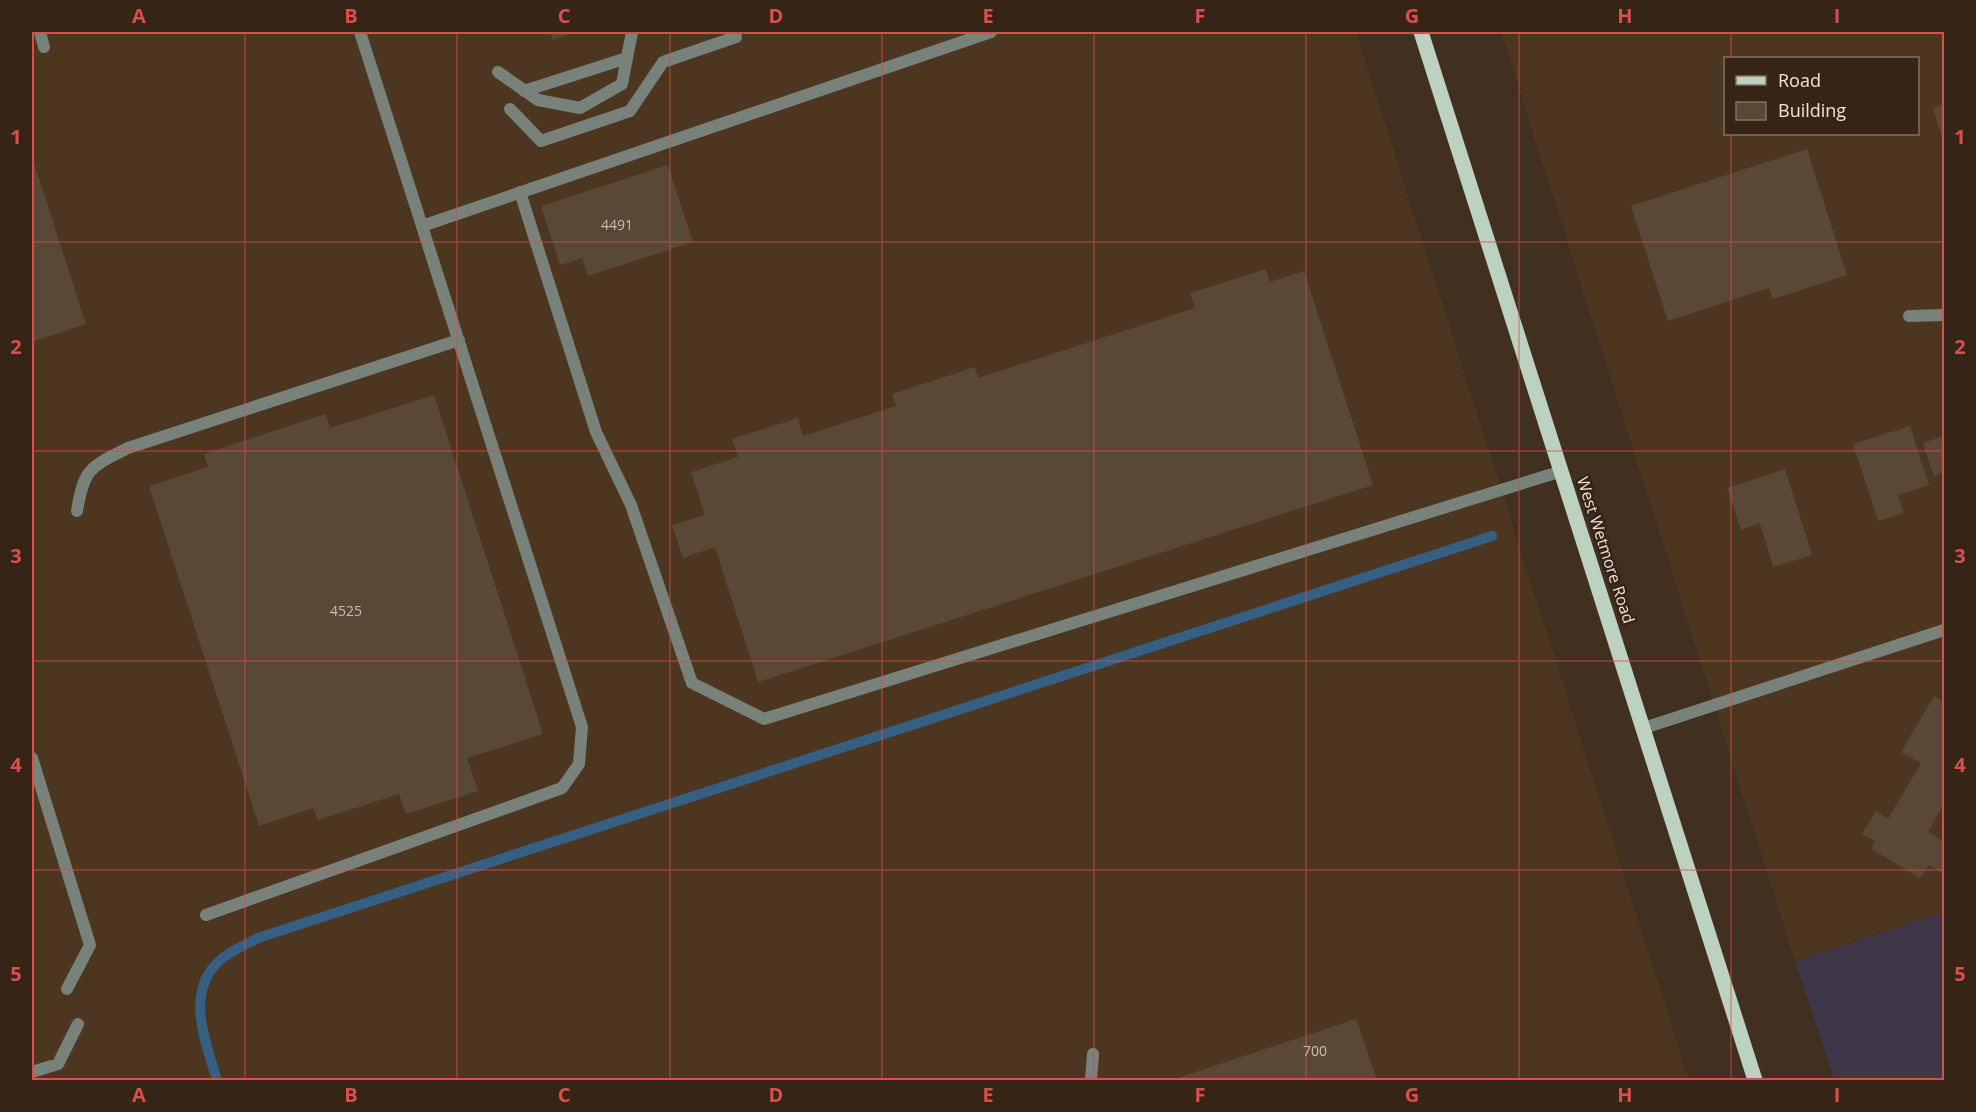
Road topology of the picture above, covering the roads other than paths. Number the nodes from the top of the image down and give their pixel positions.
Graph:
1 (40, 32) edge
2 (360, 32) edge
3 (632, 32) edge
4 (991, 32) edge
5 (1421, 32) edge
6 (736, 37) dead end
7 (44, 47) dead end
8 (627, 58) junction
9 (498, 72) dead end
10 (524, 91) junction
11 (510, 109) dead end
12 (520, 192) junction
13 (422, 226) junction
14 (1944, 315) edge
15 (1909, 316) dead end
16 (459, 340) junction
17 (1562, 471) junction
18 (77, 511) dead end
19 (1944, 630) edge
20 (1644, 728) junction
21 (32, 758) edge
22 (206, 915) dead end
23 (68, 989) dead end
24 (78, 1024) dead end
25 (1093, 1054) dead end
26 (32, 1072) edge
27 (1091, 1080) edge
28 (1755, 1080) edge

1 - 7 lane
2 - 13 lane
3 - 8 lane
4 - 12 lane
5 - 17 main road, West Wetmore Road
6 - 11 lane
8 - 10 lane
8 - 10 lane
9 - 10 lane
12 - 13 lane
12 - 17 lane
13 - 16 lane
14 - 15 lane
16 - 18 lane
16 - 22 lane
17 - 20 main road, West Wetmore Road
19 - 20 lane
20 - 28 main road, West Wetmore Road
21 - 23 lane
24 - 26 lane
25 - 27 lane

